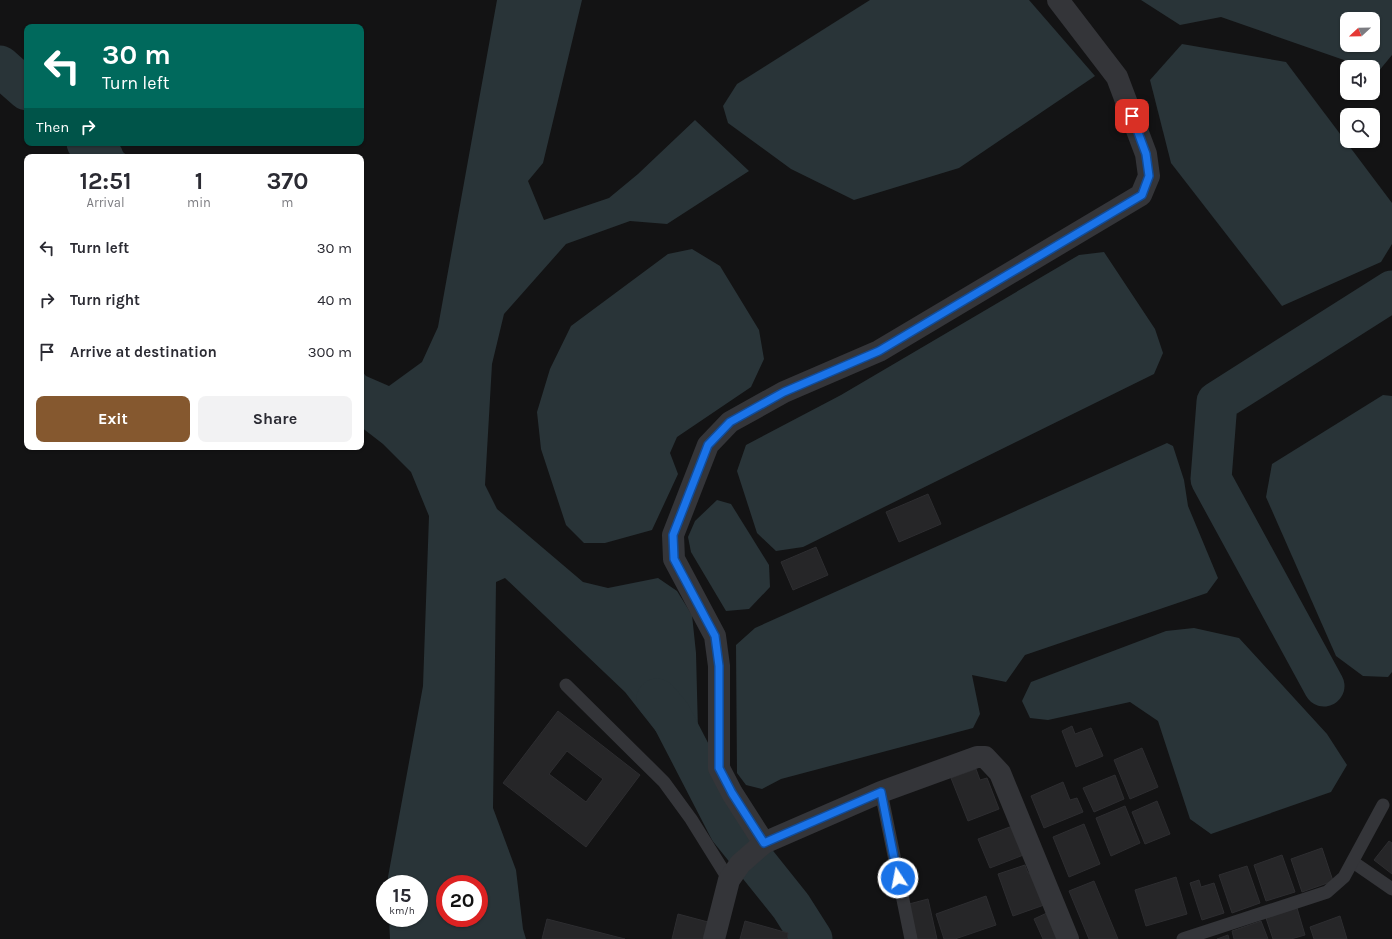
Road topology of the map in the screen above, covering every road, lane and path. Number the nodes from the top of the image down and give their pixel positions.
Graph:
1 (1058, 0) edge
2 (566, 685) dead end
3 (881, 792) junction
4 (1383, 805) dead end
5 (747, 860) junction
6 (1353, 862) junction
7 (1392, 889) edge
8 (714, 939) edge
9 (910, 939) edge
10 (1068, 939) edge
11 (1183, 939) edge

1 - 5 street
2 - 5 lane
3 - 5 street
3 - 9 lane
3 - 10 street
4 - 6 lane
5 - 8 street
6 - 7 lane
6 - 11 lane

